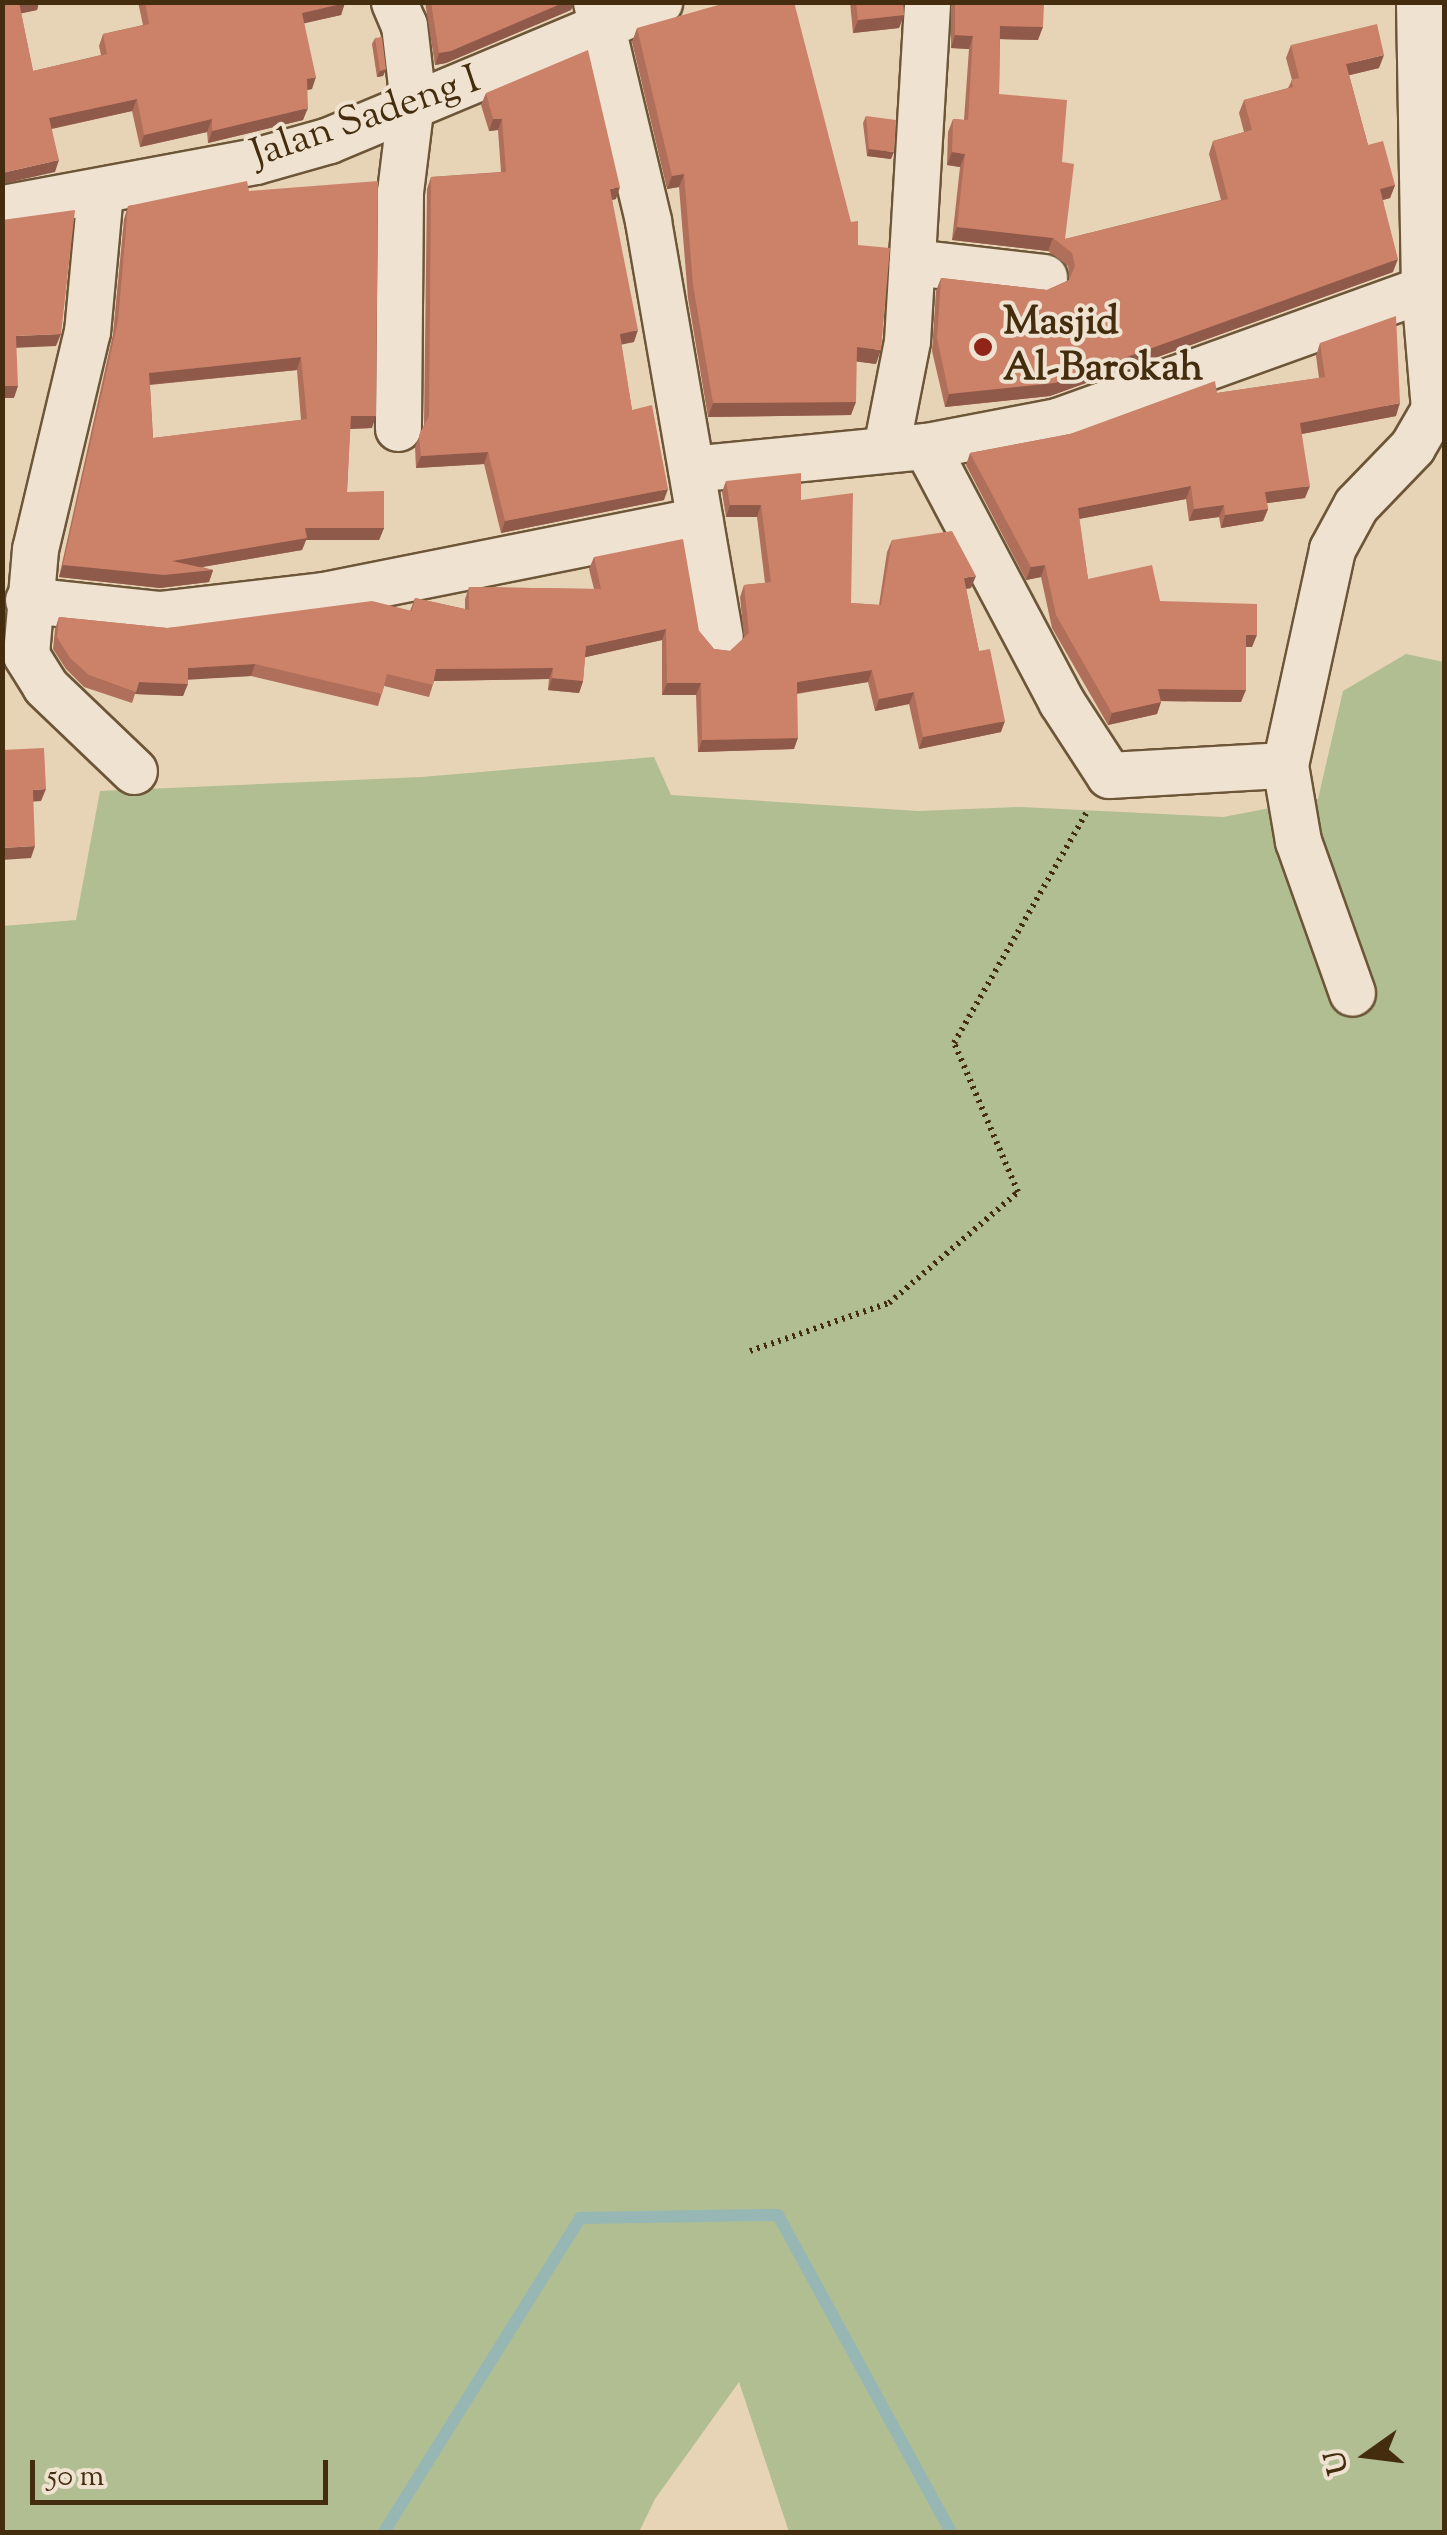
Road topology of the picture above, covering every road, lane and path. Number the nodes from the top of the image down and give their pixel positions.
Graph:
1 (394, 2) edge
2 (660, 2) edge
3 (927, 2) edge
4 (1419, 2) edge
5 (600, 14) edge
6 (406, 113) junction
7 (100, 192) junction
8 (2, 208) edge
9 (912, 262) junction
10 (1044, 277) dead end
11 (1424, 289) junction
12 (1439, 412) edge
13 (398, 428) dead end
14 (906, 447) junction
15 (691, 468) junction
16 (700, 520) junction
17 (28, 600) junction
18 (720, 637) dead end
19 (1286, 764) junction
20 (134, 772) dead end
21 (1109, 775) junction
22 (1352, 993) dead end
23 (750, 1350) dead end

1 - 6 street
2 - 5 street, Jalan Sadeng I
3 - 9 street
4 - 11 street
5 - 6 street, Jalan Sadeng I
5 - 15 street
6 - 7 street, Jalan Sadeng I
6 - 13 street
7 - 8 street, Jalan Sadeng I
7 - 17 street
9 - 10 street
9 - 14 street
11 - 12 street
11 - 14 street
12 - 19 street
14 - 15 street
14 - 21 street
15 - 16 street
16 - 17 street
16 - 18 street
17 - 20 street
19 - 21 street
19 - 22 street
21 - 23 path

